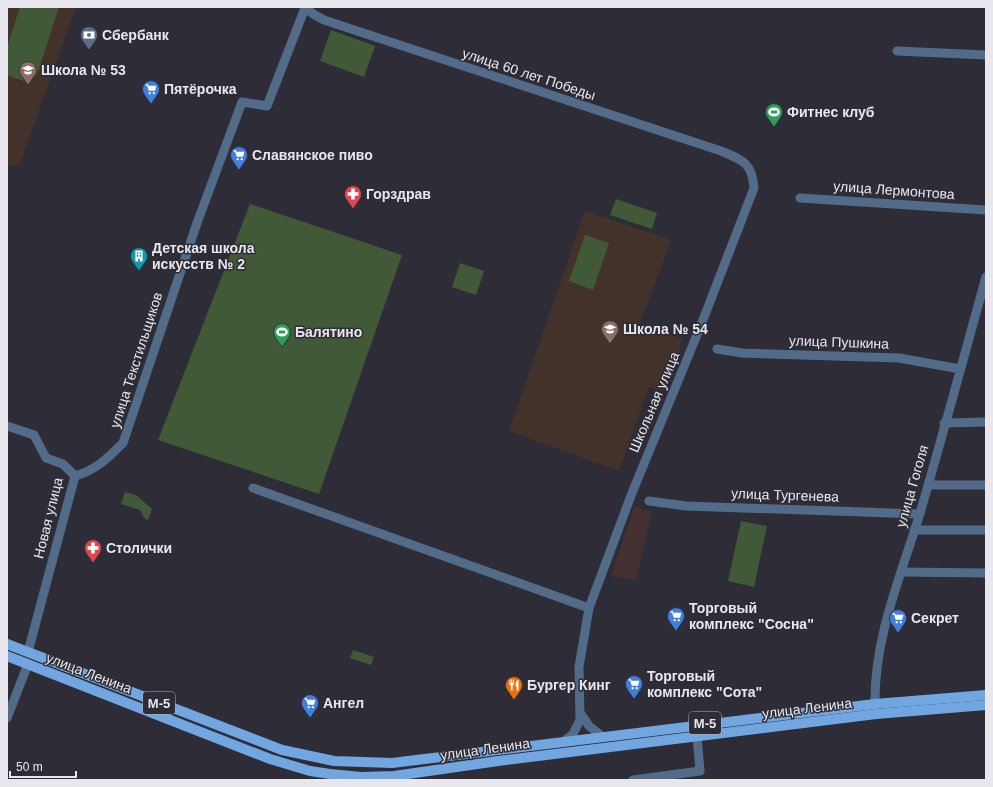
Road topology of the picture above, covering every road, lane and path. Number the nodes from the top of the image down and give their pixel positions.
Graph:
1 (305, 8) edge
2 (897, 51) dead end
3 (986, 55) edge
4 (745, 164) joint
5 (800, 198) dead end
6 (986, 210) edge
7 (986, 277) edge
8 (985, 287) edge
9 (717, 349) dead end
10 (960, 369) junction
11 (986, 422) edge
12 (944, 423) junction
13 (7, 426) edge
14 (75, 476) junction
15 (928, 485) junction
16 (986, 485) edge
17 (254, 488) dead end
18 (649, 501) dead end
19 (920, 514) junction
20 (914, 530) junction
21 (986, 530) edge
22 (901, 572) junction
23 (986, 573) edge
24 (589, 608) junction
25 (7, 644) edge
26 (28, 652) junction
27 (7, 656) edge
28 (28, 664) junction
29 (986, 695) edge
30 (875, 704) junction
31 (986, 705) edge
32 (582, 714) junction
33 (7, 718) edge
34 (602, 736) junction
35 (697, 736) junction
36 (564, 741) junction
37 (633, 780) edge

1 - 4 street, улица 60 лет Победы
1 - 14 street, улица Текстильщиков
2 - 3 street
4 - 24 street, Школьная улица
5 - 6 street, улица Лермонтова
7 - 8 street, улица Гоголя
8 - 10 street, улица Гоголя
9 - 10 street, улица Пушкина
10 - 12 street, улица Гоголя
11 - 12 street
12 - 15 street, улица Гоголя
13 - 14 street, Новая улица
14 - 26 street, Новая улица
15 - 16 street
15 - 19 street, улица Гоголя
17 - 24 street
18 - 19 street, улица Тургенева
19 - 20 street, улица Гоголя
20 - 21 street
20 - 22 street, улица Гоголя
22 - 23 street
22 - 30 street, улица Гоголя
24 - 32 street, Школьная улица
25 - 26 main road, улица Ленина / М-5
26 - 36 main road, улица Ленина / М-5
27 - 28 main road, улица Ленина / М-5
28 - 33 street
28 - 35 main road, улица Ленина / М-5
29 - 30 main road, улица Ленина / М-5
30 - 34 main road, улица Ленина / М-5
31 - 35 main road, улица Ленина / М-5
32 - 34 street
32 - 36 street, Школьная улица
34 - 36 main road, улица Ленина / М-5
35 - 37 street

